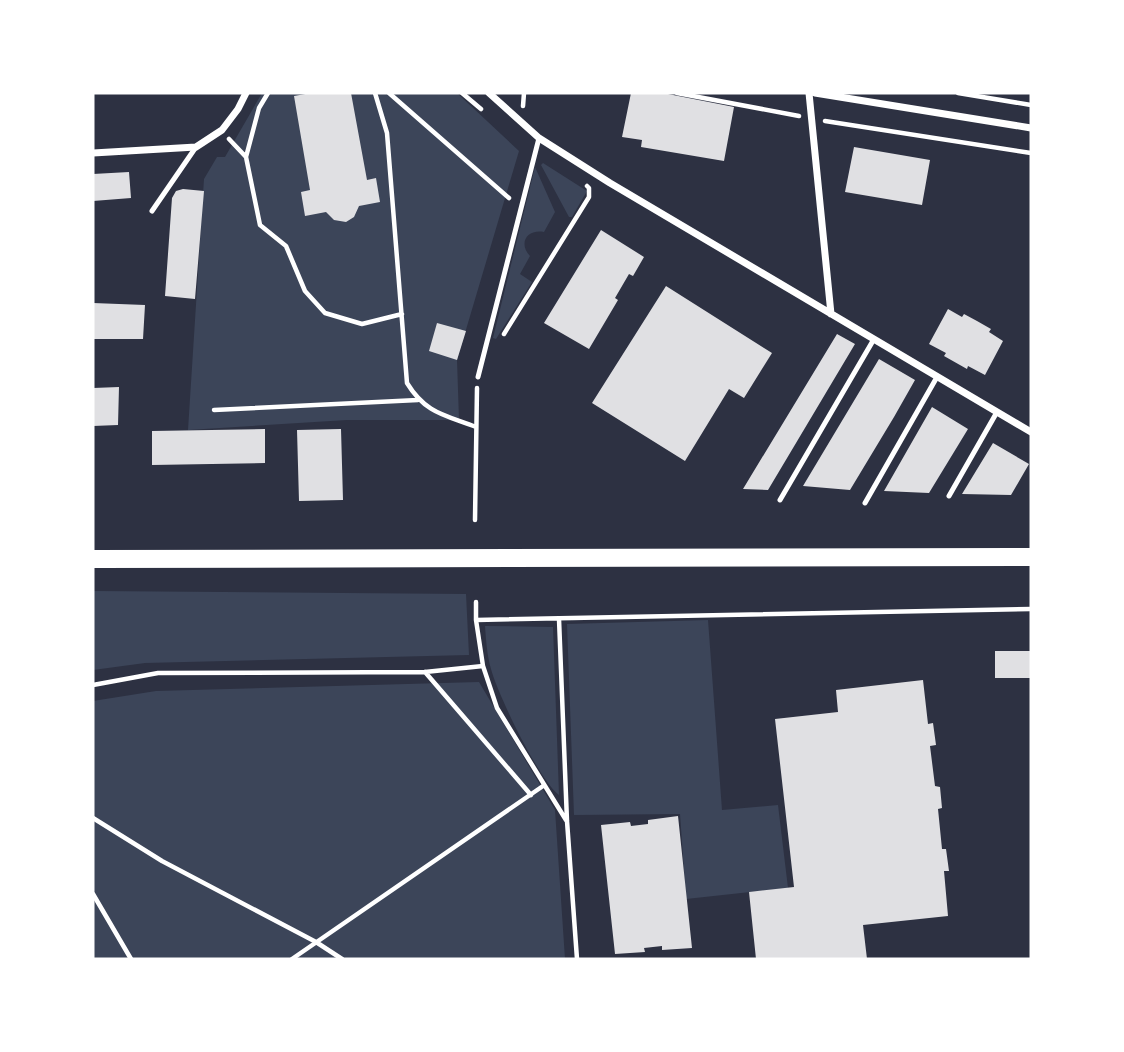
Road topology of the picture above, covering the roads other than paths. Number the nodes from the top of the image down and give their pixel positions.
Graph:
1 (246, 93) edge
2 (809, 93) edge
3 (815, 93) edge
4 (492, 95) edge
5 (1031, 128) edge
6 (538, 138) junction
7 (196, 147) junction
8 (93, 153) edge
9 (152, 211) dead end
10 (831, 314) junction
11 (874, 339) junction
12 (478, 377) road end
13 (937, 377) junction
14 (997, 412) junction
15 (1031, 432) edge
16 (949, 496) dead end
17 (780, 500) dead end
18 (865, 503) dead end
19 (1031, 557) edge
20 (93, 559) edge

1 - 7 street
2 - 10 street
3 - 5 street
4 - 6 street
6 - 10 street
6 - 12 lane
7 - 8 street
7 - 9 lane
10 - 11 street
11 - 13 street
11 - 17 lane
13 - 14 street
13 - 18 lane
14 - 15 street
14 - 16 lane
19 - 20 main road

